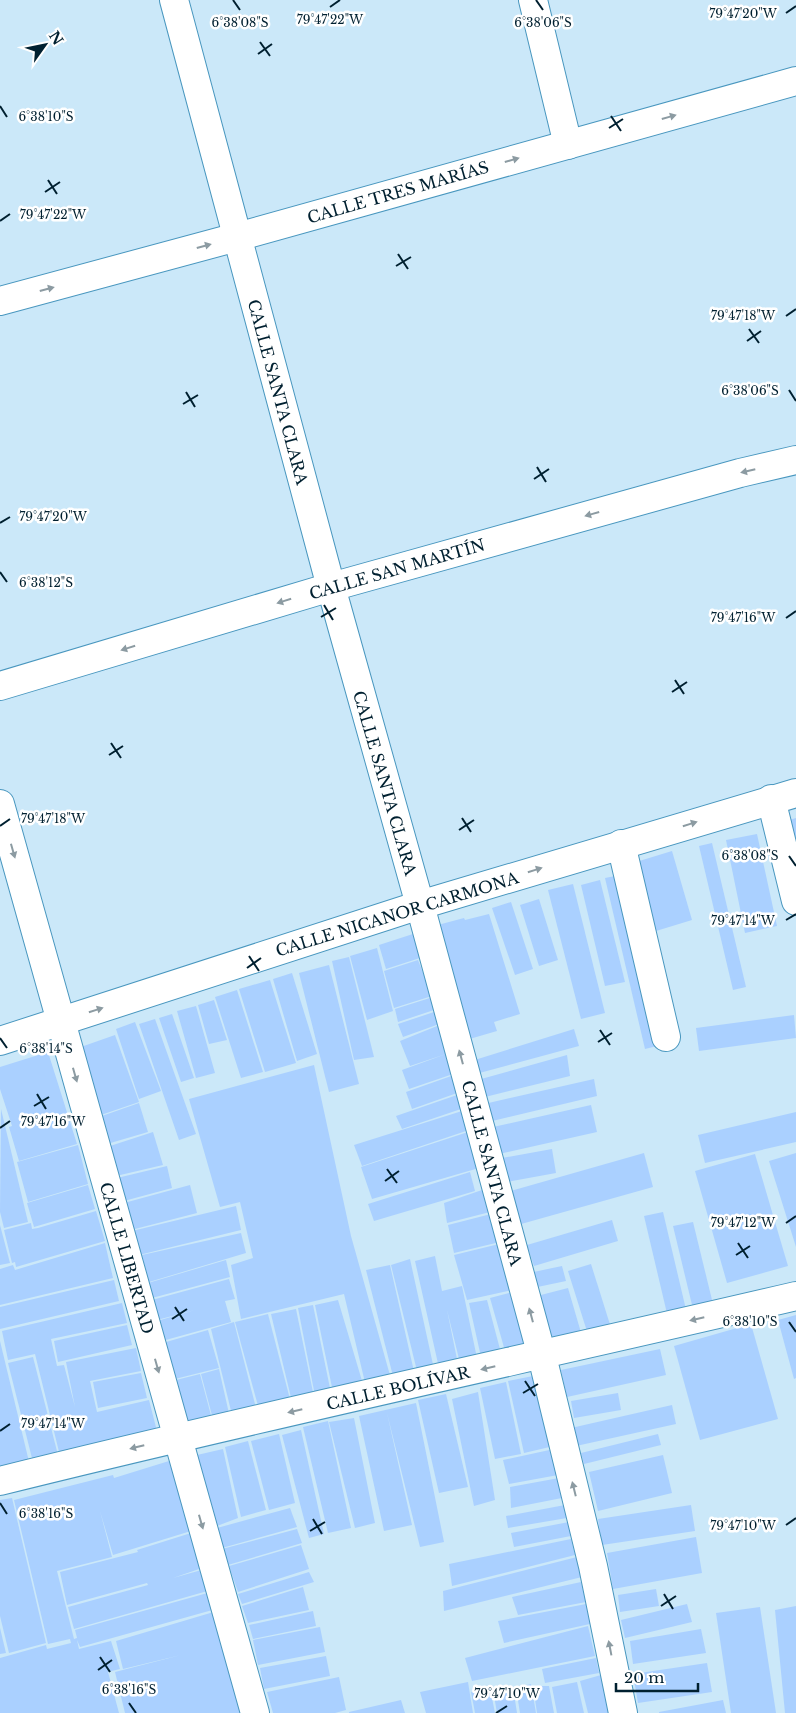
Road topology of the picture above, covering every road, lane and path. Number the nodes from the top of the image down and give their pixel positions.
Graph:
1 (174, 0) edge
2 (533, 0) edge
3 (796, 81) edge
4 (568, 145) junction
5 (236, 238) junction
6 (0, 301) edge
7 (796, 460) edge
8 (330, 587) junction
9 (0, 686) edge
10 (783, 796) edge
11 (0, 804) edge
12 (621, 844) junction
13 (796, 901) edge
14 (420, 905) junction
15 (60, 1022) junction
16 (666, 1037) dead end
17 (0, 1041) edge
18 (796, 1296) edge
19 (542, 1356) junction
20 (177, 1437) junction
21 (0, 1481) edge
22 (254, 1713) edge
23 (623, 1713) edge

1 - 5 street, CALLE SANTA CLARA
2 - 4 street
4 -> 3 street, CALLE TRES MARÍAS
5 -> 4 street, CALLE TRES MARÍAS
6 -> 5 street, CALLE TRES MARÍAS
5 - 8 street, CALLE SANTA CLARA
7 -> 8 street, CALLE SAN MARTÍN
8 -> 9 street, CALLE SAN MARTÍN
8 - 14 street, CALLE SANTA CLARA
12 -> 10 street, CALLE NICANOR CARMONA
10 - 13 street
11 -> 15 street, CALLE LIBERTAD
14 -> 12 street, CALLE NICANOR CARMONA
12 - 16 street
15 -> 14 street, CALLE NICANOR CARMONA
19 -> 14 street, CALLE SANTA CLARA
15 - 17 street, CALLE NICANOR CARMONA
15 -> 20 street, CALLE LIBERTAD
18 -> 19 street, CALLE BOLÍVAR
19 -> 20 street, CALLE BOLÍVAR
23 -> 19 street, CALLE SANTA CLARA
20 -> 21 street, CALLE BOLÍVAR
20 -> 22 street, CALLE LIBERTAD

